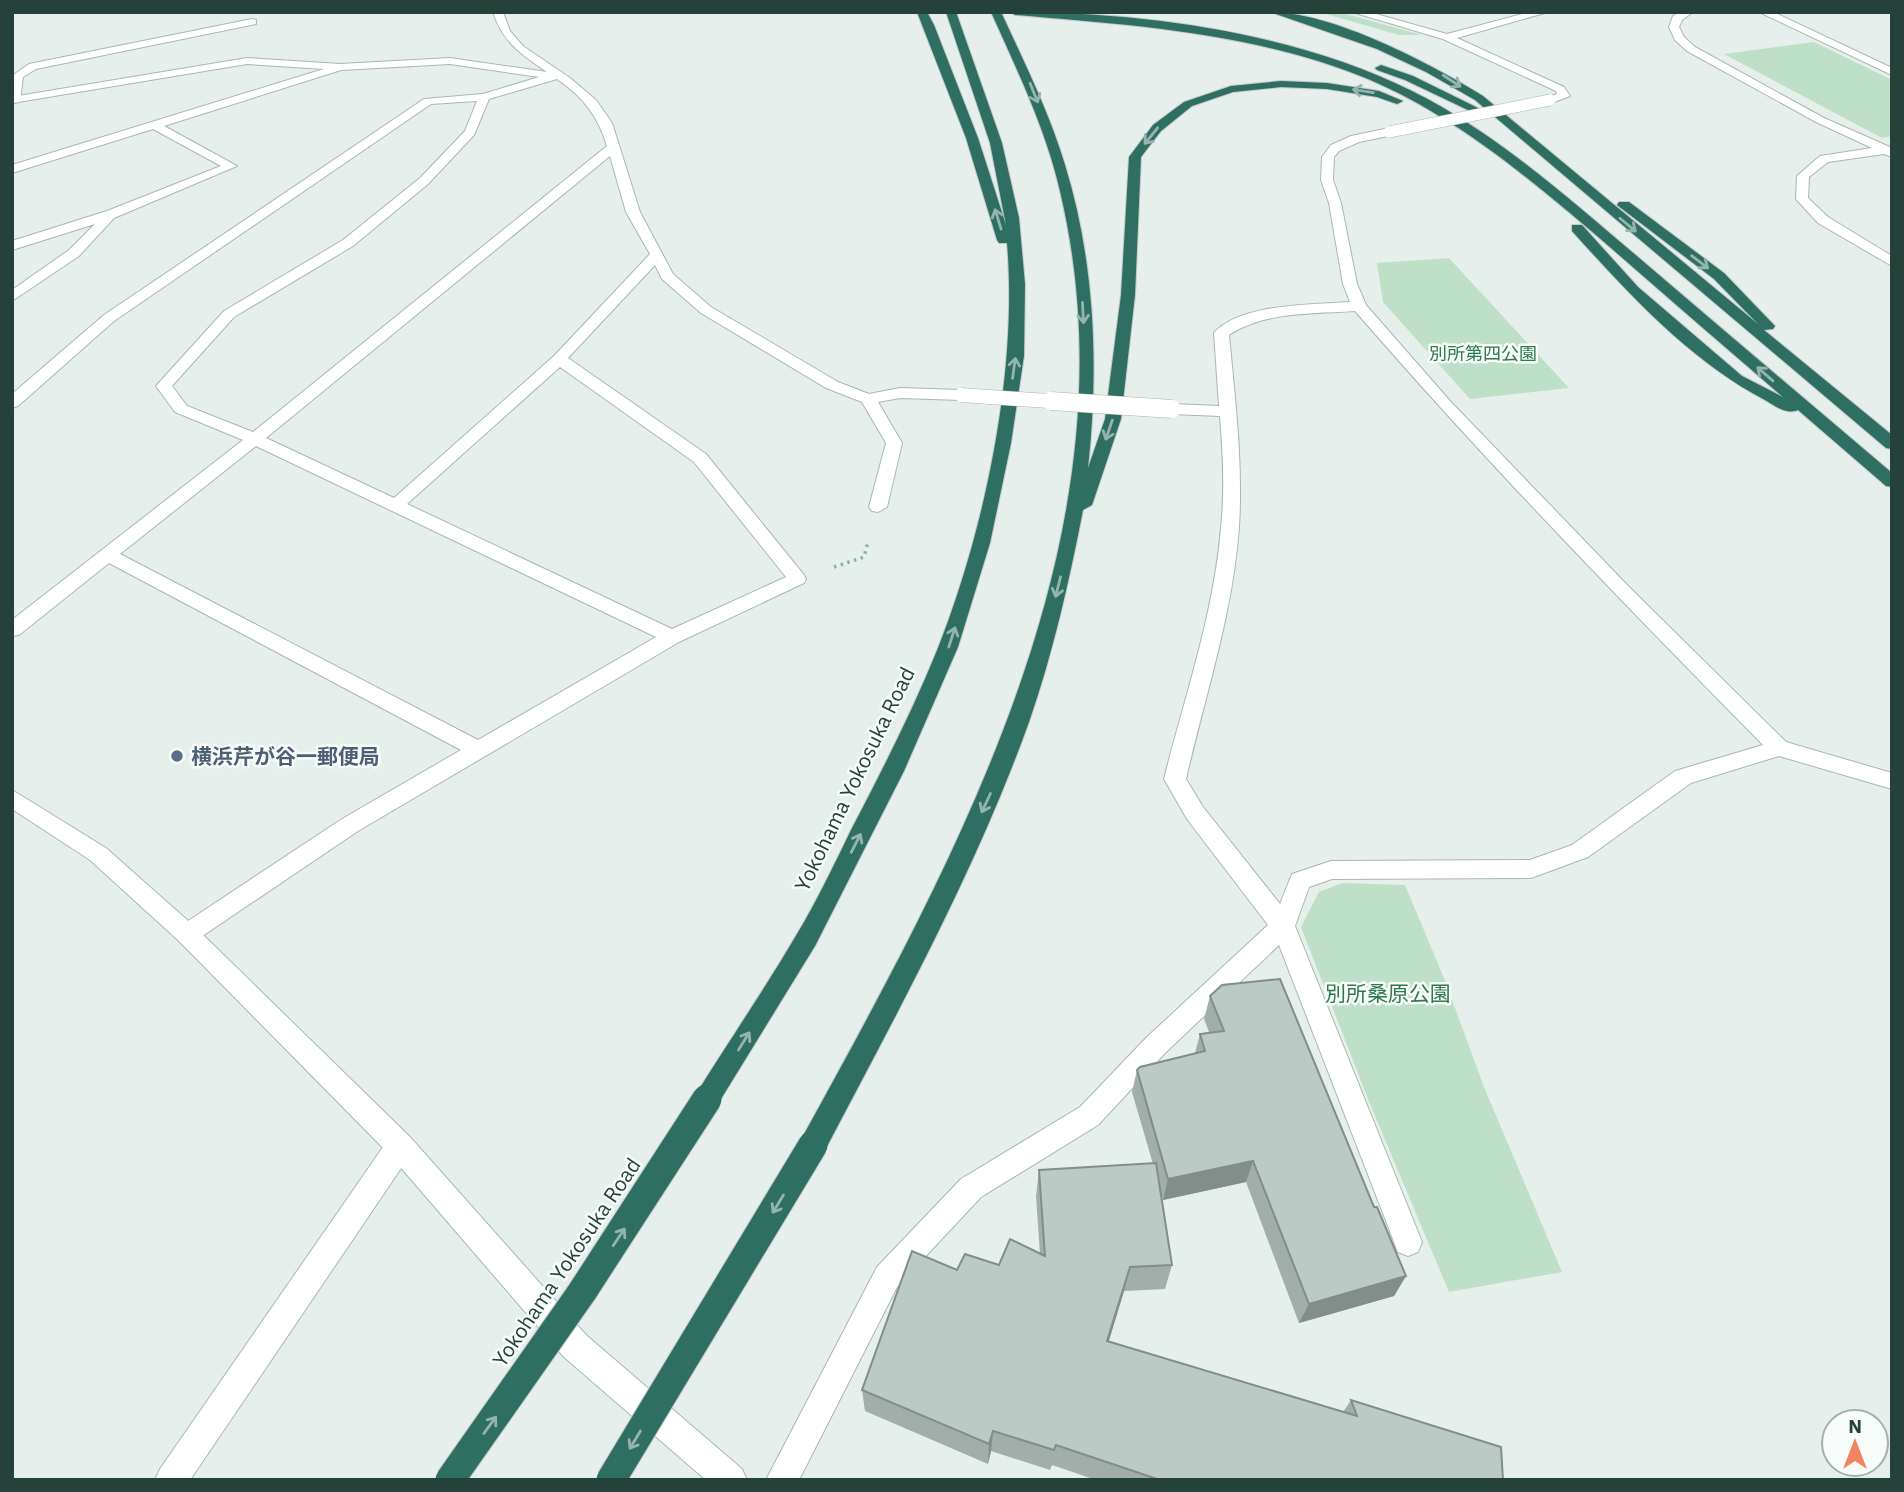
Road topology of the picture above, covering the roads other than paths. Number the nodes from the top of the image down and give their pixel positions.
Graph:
1 (498, 12) edge
2 (922, 12) edge
3 (996, 12) edge
4 (1015, 12) edge
5 (1106, 12) edge
6 (1275, 12) edge
7 (1357, 12) edge
8 (1543, 12) edge
9 (1688, 12) edge
10 (1764, 12) edge
11 (955, 21) edge
12 (253, 22) dead end
13 (1447, 37) junction
14 (340, 67) junction
15 (1892, 72) edge
16 (558, 75) junction
17 (484, 97) junction
18 (14, 100) edge
19 (154, 125) junction
20 (1534, 142) junction
21 (614, 146) junction
22 (1493, 146) junction
23 (1889, 151) edge
24 (12, 169) edge
25 (1531, 176) junction
26 (113, 214) junction
27 (12, 246) edge
28 (657, 255) junction
29 (1892, 262) edge
30 (1018, 284) junction
31 (12, 297) edge
32 (1359, 306) junction
33 (559, 359) junction
34 (868, 398) junction
35 (12, 403) edge
36 (1227, 411) junction
37 (1825, 425) junction
38 (255, 439) junction
39 (1892, 444) edge
40 (1892, 482) edge
41 (395, 506) junction
42 (878, 508) road end
43 (1068, 548) junction
44 (110, 556) junction
45 (12, 630) edge
46 (672, 637) junction
47 (1779, 748) junction
48 (479, 750) junction
49 (1892, 781) edge
50 (12, 798) edge
51 (1283, 926) junction
52 (187, 934) junction
53 (400, 1146) junction
54 (1408, 1242) dead end
55 (171, 1480) edge
56 (450, 1480) edge
57 (611, 1480) edge
58 (731, 1480) edge
59 (782, 1480) edge

1 - 16 street
30 -> 2 highway
3 -> 43 highway
4 - 22 highway
5 - 20 highway
6 -> 20 highway
7 - 13 street
8 - 13 street
9 - 23 street
10 - 15 street
11 - 30 highway, Yokohama Yokosuka Road
12 - 18 street
13 - 32 street, bridge
14 - 16 street
14 - 18 street
14 - 19 street
16 - 17 street
16 - 21 street
17 - 35 street
17 - 38 street
19 - 24 street
19 - 26 street
20 -> 39 highway
21 - 28 street
21 - 38 street
22 - 25 highway
22 -> 43 highway
23 - 29 street
37 -> 25 highway
25 - 37 highway
26 - 27 street
26 - 31 street
28 - 33 street
28 - 34 street
56 -> 30 highway, Yokohama Yokosuka Road, bridge
32 - 36 street
32 - 47 street
33 - 41 street
33 - 46 street
34 - 36 street, bridge
34 - 42 street
36 - 51 street
37 - 40 highway
38 - 41 street
38 - 44 street
41 - 46 street
43 -> 57 highway, bridge
44 - 45 street
44 - 48 street
46 - 48 street
47 - 49 street
47 - 51 street
48 - 52 street
50 - 52 street
51 - 54 street
51 - 59 street
52 - 53 street
53 - 55 street
53 - 58 street

